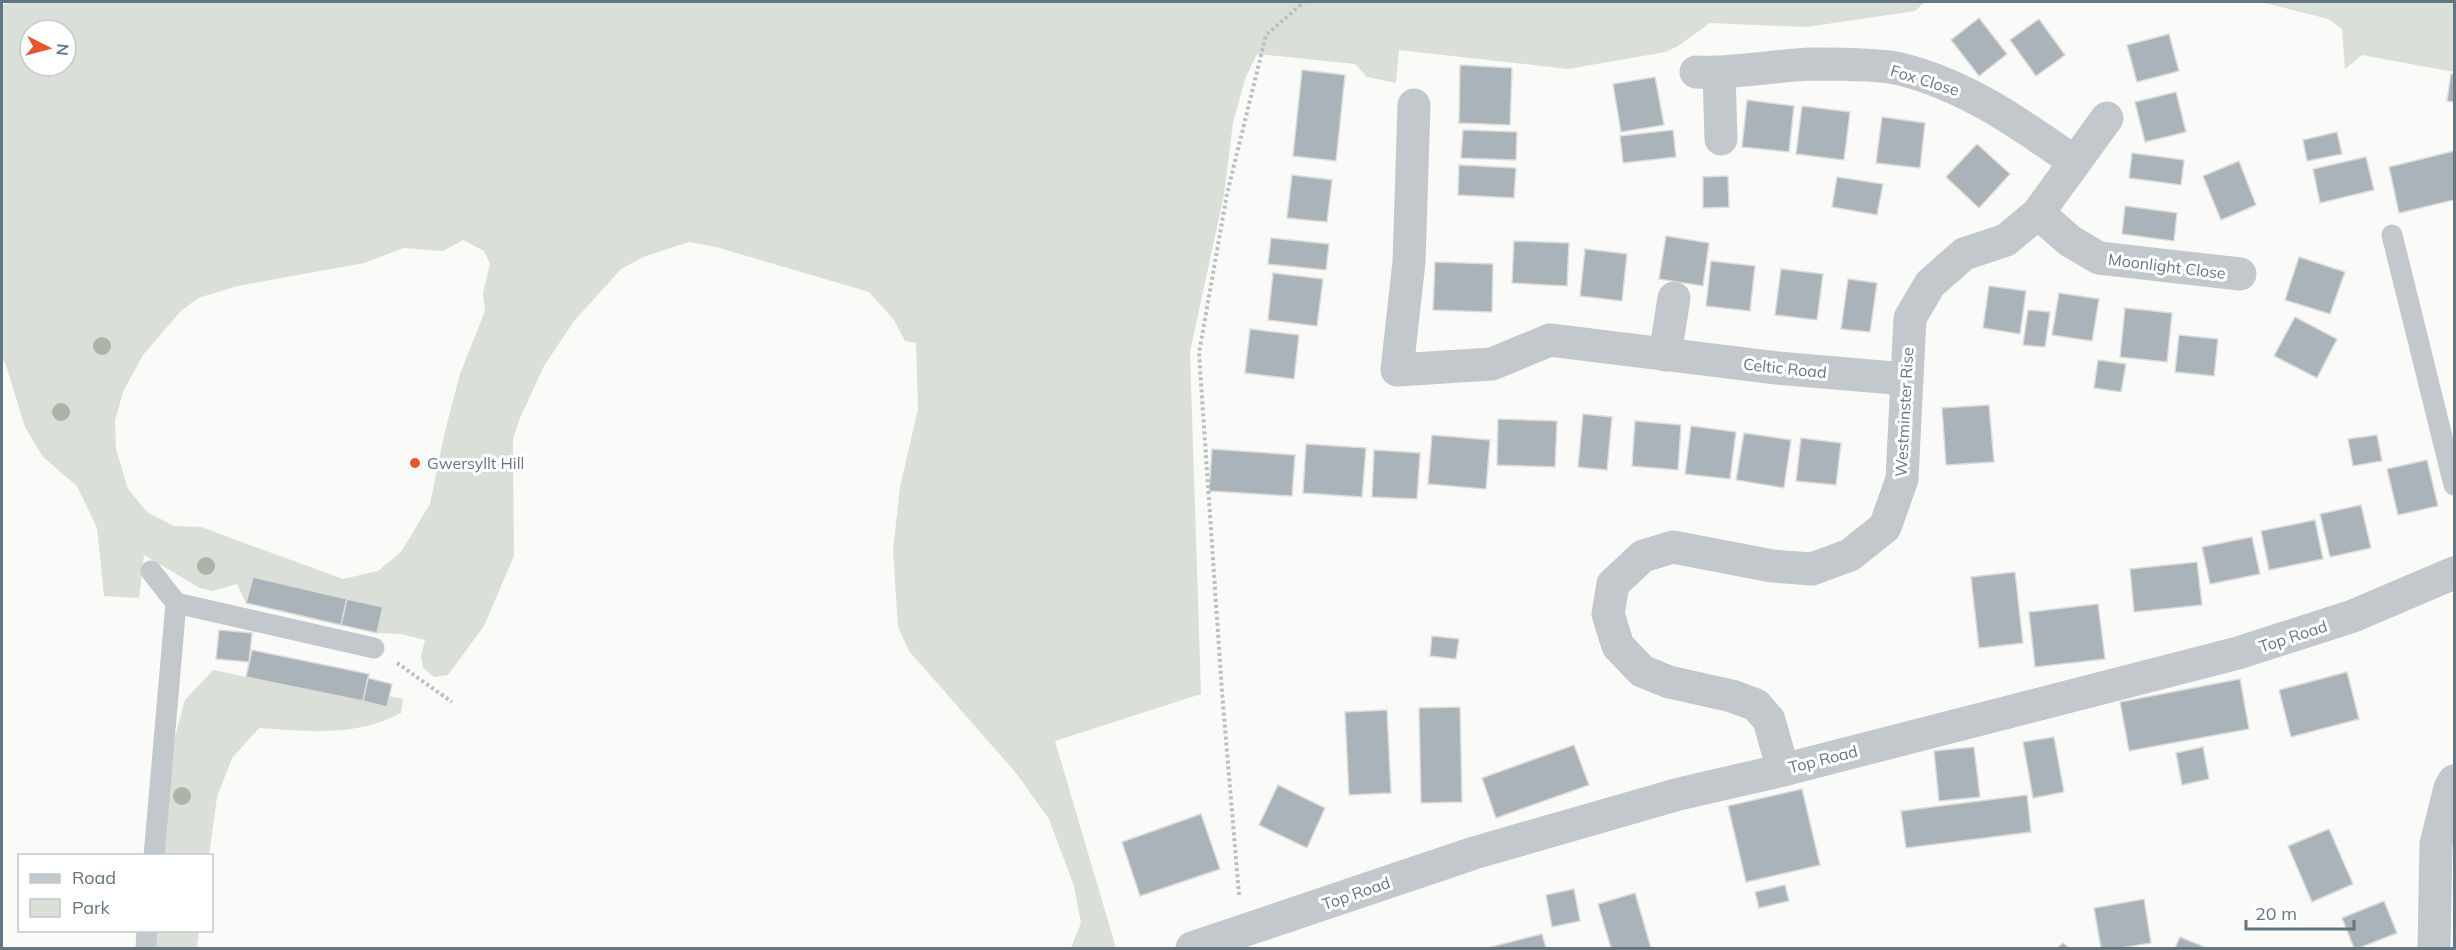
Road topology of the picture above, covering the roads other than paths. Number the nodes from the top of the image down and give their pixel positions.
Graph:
1 (1414, 105) dead end
2 (2108, 118) dead end
3 (1721, 139) dead end
4 (2075, 162) junction
5 (2038, 213) junction
6 (2392, 236) dead end
7 (2240, 274) dead end
8 (1674, 298) dead end
9 (1665, 355) junction
10 (1906, 379) junction
11 (2454, 485) edge
12 (150, 571) dead end
13 (2454, 573) edge
14 (176, 603) junction
15 (374, 648) road end
16 (1783, 770) junction
17 (2454, 782) edge
18 (154, 854) edge
19 (147, 932) edge
20 (146, 948) edge
21 (1192, 948) edge
22 (2434, 948) edge

1 - 9 street, Celtic Road
2 - 4 street, Westminster Rise
3 - 4 street, Fox Close
4 - 5 street, Westminster Rise
5 - 7 street, Moonlight Close
5 - 10 street, Westminster Rise
6 - 11 lane
8 - 9 street
9 - 10 street, Celtic Road
10 - 16 street, Westminster Rise
12 - 14 lane
13 - 16 street, Top Road
14 - 15 lane
14 - 18 lane
16 - 21 street, Top Road
17 - 22 street
19 - 20 lane

